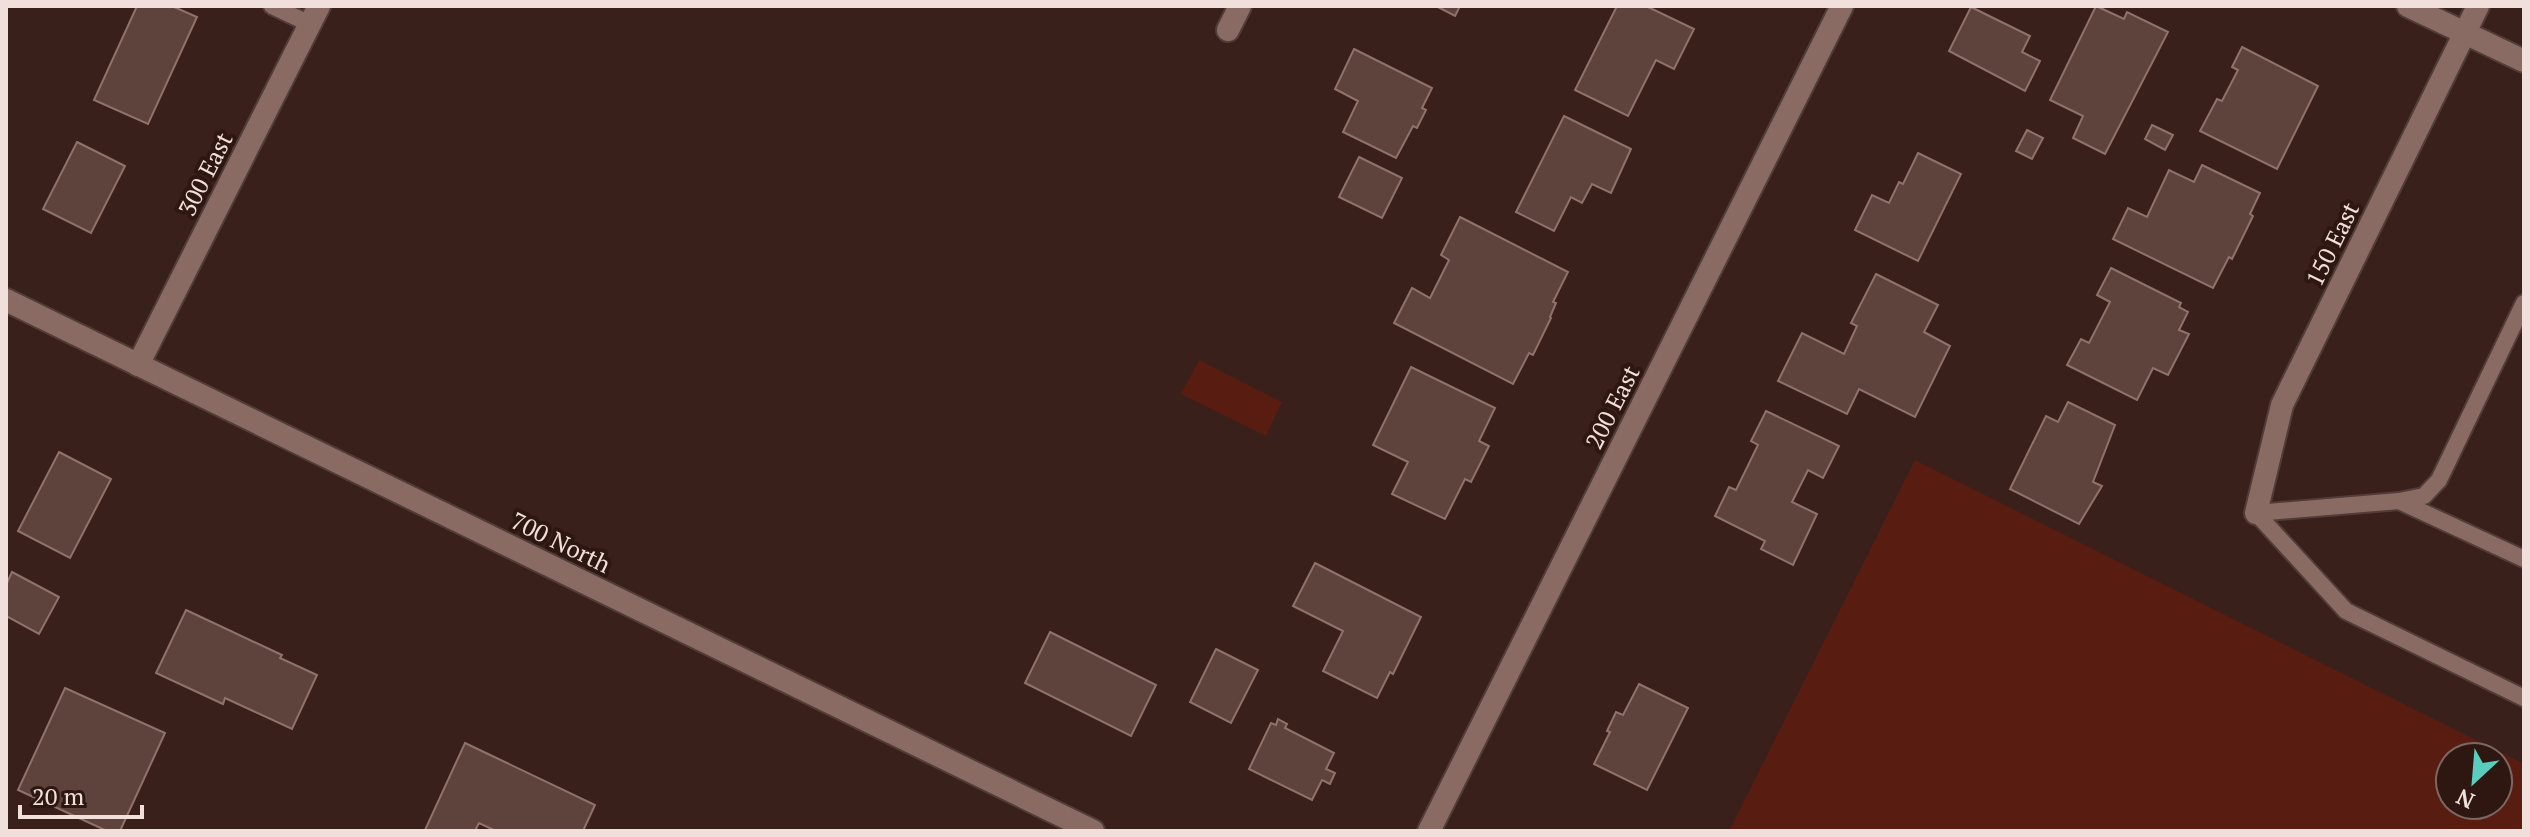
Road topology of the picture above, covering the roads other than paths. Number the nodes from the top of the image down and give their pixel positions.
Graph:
1 (272, 6) edge
2 (1240, 6) edge
3 (1842, 6) edge
4 (2408, 6) edge
5 (2478, 6) edge
6 (314, 15) edge
7 (1228, 30) dead end
8 (2464, 33) junction
9 (2524, 61) edge
10 (6, 300) edge
11 (2524, 303) edge
12 (138, 365) junction
13 (2399, 501) junction
14 (2256, 513) junction
15 (2524, 559) edge
16 (2524, 698) edge
17 (1093, 831) edge
18 (1429, 831) edge

1 - 6 lane
2 - 7 street
3 - 18 street, 200 East
4 - 8 street
5 - 8 street, 150 East
6 - 12 street, 300 East
8 - 9 street
8 - 14 street, 150 East
10 - 12 street, 700 North
11 - 13 lane
12 - 17 street, 700 North
13 - 14 lane
13 - 15 lane
14 - 16 lane

